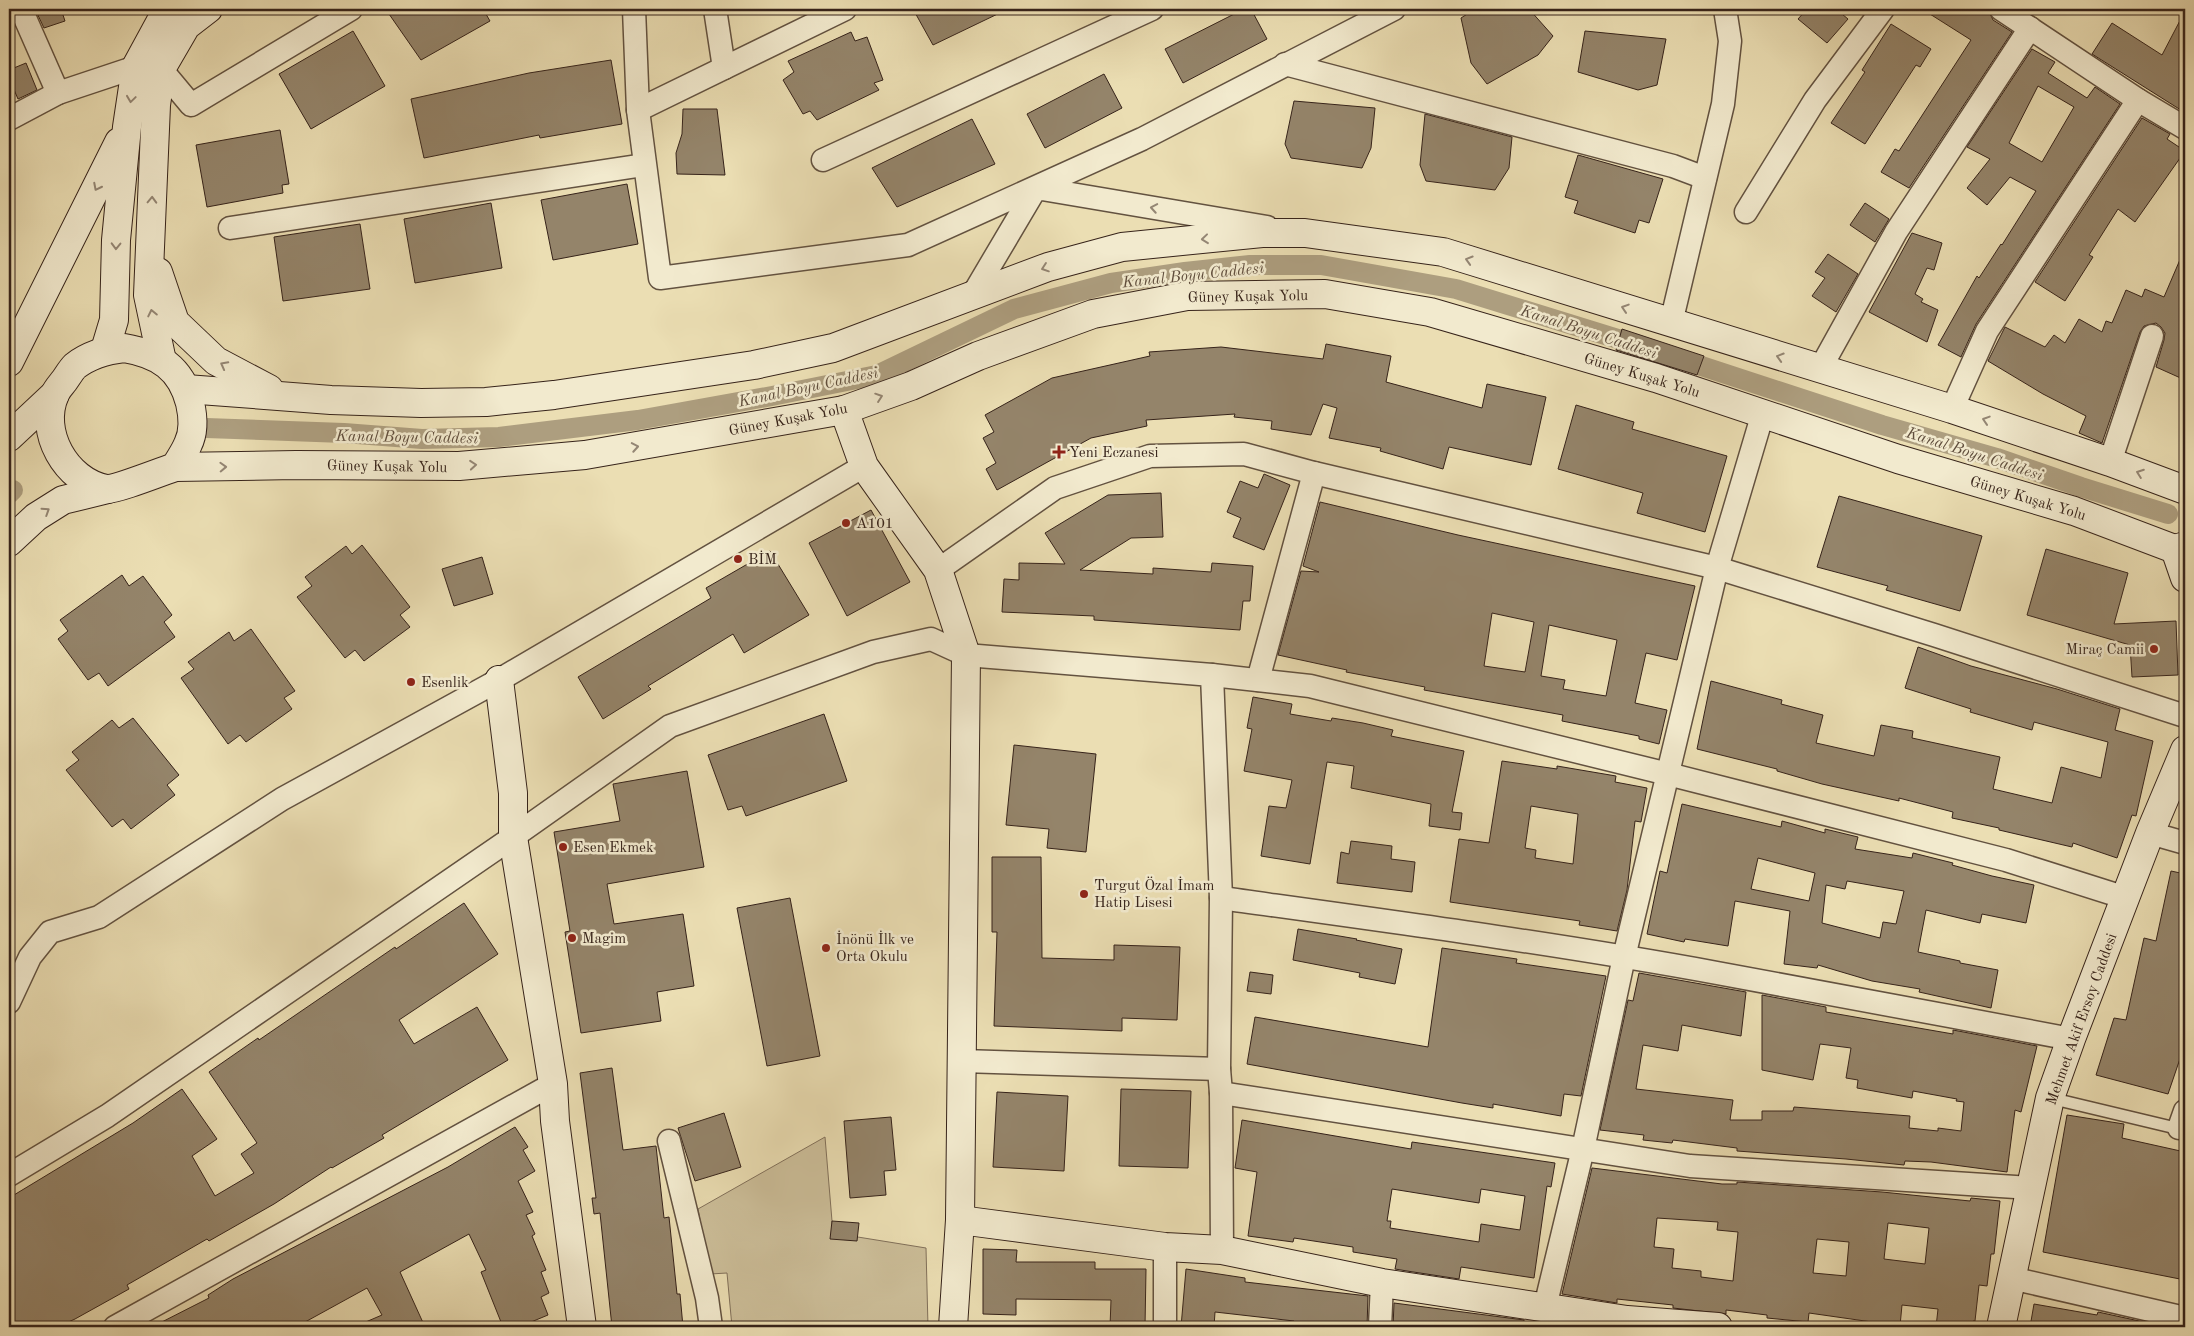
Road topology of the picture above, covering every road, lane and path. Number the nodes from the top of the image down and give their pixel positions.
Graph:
1 (21, 9) edge
2 (208, 9) edge
3 (351, 9) edge
4 (634, 9) edge
5 (715, 9) edge
6 (845, 9) edge
7 (1152, 9) edge
8 (1394, 9) edge
9 (1725, 9) edge
10 (1884, 9) edge
11 (2001, 9) edge
12 (163, 13) edge
13 (2030, 28) junction
14 (1285, 64) junction
15 (148, 68) junction
16 (724, 68) junction
17 (58, 93) junction
18 (2138, 100) junction
19 (638, 110) junction
20 (9, 120) edge
21 (127, 127) junction
22 (2185, 128) edge
23 (823, 160) dead end
24 (644, 165) junction
25 (1705, 178) junction
26 (1036, 188) junction
27 (1746, 212) dead end
28 (230, 228) dead end
29 (1305, 233) junction
30 (150, 249) junction
31 (972, 296) junction
32 (1671, 323) junction
33 (2152, 336) dead end
34 (105, 350) junction
35 (162, 360) junction
36 (9, 362) edge
37 (1820, 369) junction
38 (186, 389) junction
39 (55, 394) junction
40 (282, 396) junction
41 (1952, 409) junction
42 (844, 410) junction
43 (1763, 413) junction
44 (9, 437) edge
45 (2110, 462) junction
46 (864, 466) junction
47 (174, 468) junction
48 (1314, 473) junction
49 (108, 489) junction
50 (2185, 490) edge
51 (9, 542) edge
52 (2182, 550) edge
53 (1717, 568) junction
54 (938, 570) junction
55 (2185, 578) edge
56 (966, 655) junction
57 (1212, 675) junction
58 (498, 680) junction
59 (1258, 680) junction
60 (2185, 716) edge
61 (2185, 750) edge
62 (1668, 774) junction
63 (2150, 833) junction
64 (514, 838) junction
65 (2185, 843) edge
66 (1221, 898) junction
67 (2126, 898) junction
68 (1624, 957) junction
69 (9, 1002) edge
70 (2070, 1039) junction
71 (962, 1061) junction
72 (1219, 1069) junction
73 (553, 1084) junction
74 (1221, 1093) junction
75 (2050, 1098) junction
76 (2183, 1123) edge
77 (669, 1142) dead end
78 (1583, 1149) junction
79 (9, 1175) edge
80 (2031, 1188) junction
81 (960, 1220) junction
82 (1165, 1247) junction
83 (1222, 1250) junction
84 (2012, 1278) junction
85 (1382, 1283) junction
86 (1545, 1307) junction
87 (2185, 1318) edge
88 (1627, 1323) edge
89 (115, 1327) edge
90 (582, 1327) edge
91 (711, 1327) edge
92 (953, 1327) edge
93 (1165, 1327) edge
94 (1380, 1327) edge
95 (1718, 1327) edge
96 (2001, 1327) edge

1 - 17 street
2 - 15 main road
3 - 15 street
4 - 19 street
5 - 16 street
6 - 16 street
7 - 23 street
8 - 14 street
9 - 25 street
10 - 27 street
11 - 13 street
12 - 15 main road
13 - 18 street
13 - 37 street
14 - 25 street
14 - 26 street
15 - 17 street
15 -> 21 main road
30 -> 15 main road
16 - 19 street
17 - 20 street
18 - 22 street
18 - 41 street
19 - 24 street
21 -> 34 main road
21 -> 36 main road
24 - 26 street
24 - 28 street
25 - 32 street
29 -> 26 street
26 - 31 street
29 -> 31 main road
32 -> 29 main road
35 -> 30 main road
40 -> 30 main road
31 - 40 main road
37 -> 32 main road
33 - 45 street
34 - 35 main road
34 - 39 main road
35 - 38 main road
37 - 41 main road
38 - 40 main road
38 - 47 main road
39 - 44 main road
39 - 49 main road
45 -> 41 main road
42 -> 43 main road, Güney Kuşak Yolu
42 - 46 main road
47 -> 42 main road, Güney Kuşak Yolu
43 - 52 main road, Güney Kuşak Yolu
43 - 53 street
50 -> 45 main road
46 - 54 main road
46 - 58 street
47 - 49 main road
48 - 53 street
48 - 54 street
48 - 59 street
51 -> 49 main road
52 - 55 main road
53 - 60 street
53 - 62 street
54 - 56 main road
56 - 57 street
56 - 64 street
56 - 71 main road
57 - 59 street
57 - 66 street
58 - 64 main road
58 - 69 street
59 - 62 street
61 - 63 main road, Mehmet Akif Ersoy Caddesi
62 - 67 street
62 - 68 street
63 - 65 street
63 - 67 main road, Mehmet Akif Ersoy Caddesi
64 - 73 main road
64 - 79 street
66 - 68 street
66 - 72 street
67 - 70 main road, Mehmet Akif Ersoy Caddesi
68 - 70 street
68 - 78 street
70 - 75 main road, Mehmet Akif Ersoy Caddesi
71 - 72 street
71 - 81 main road
72 - 74 street
73 - 89 street
73 - 90 main road
74 - 78 street
74 - 83 street
75 - 76 lane
75 - 80 main road, Mehmet Akif Ersoy Caddesi
77 - 91 street
78 - 80 street
78 - 86 street
80 - 84 main road, Mehmet Akif Ersoy Caddesi
81 - 82 main road
81 - 92 main road
82 - 83 main road
82 - 93 street
83 - 85 main road
84 - 87 street
84 - 96 main road, Mehmet Akif Ersoy Caddesi
85 - 86 main road
85 - 94 street
86 - 88 main road
88 - 95 main road

